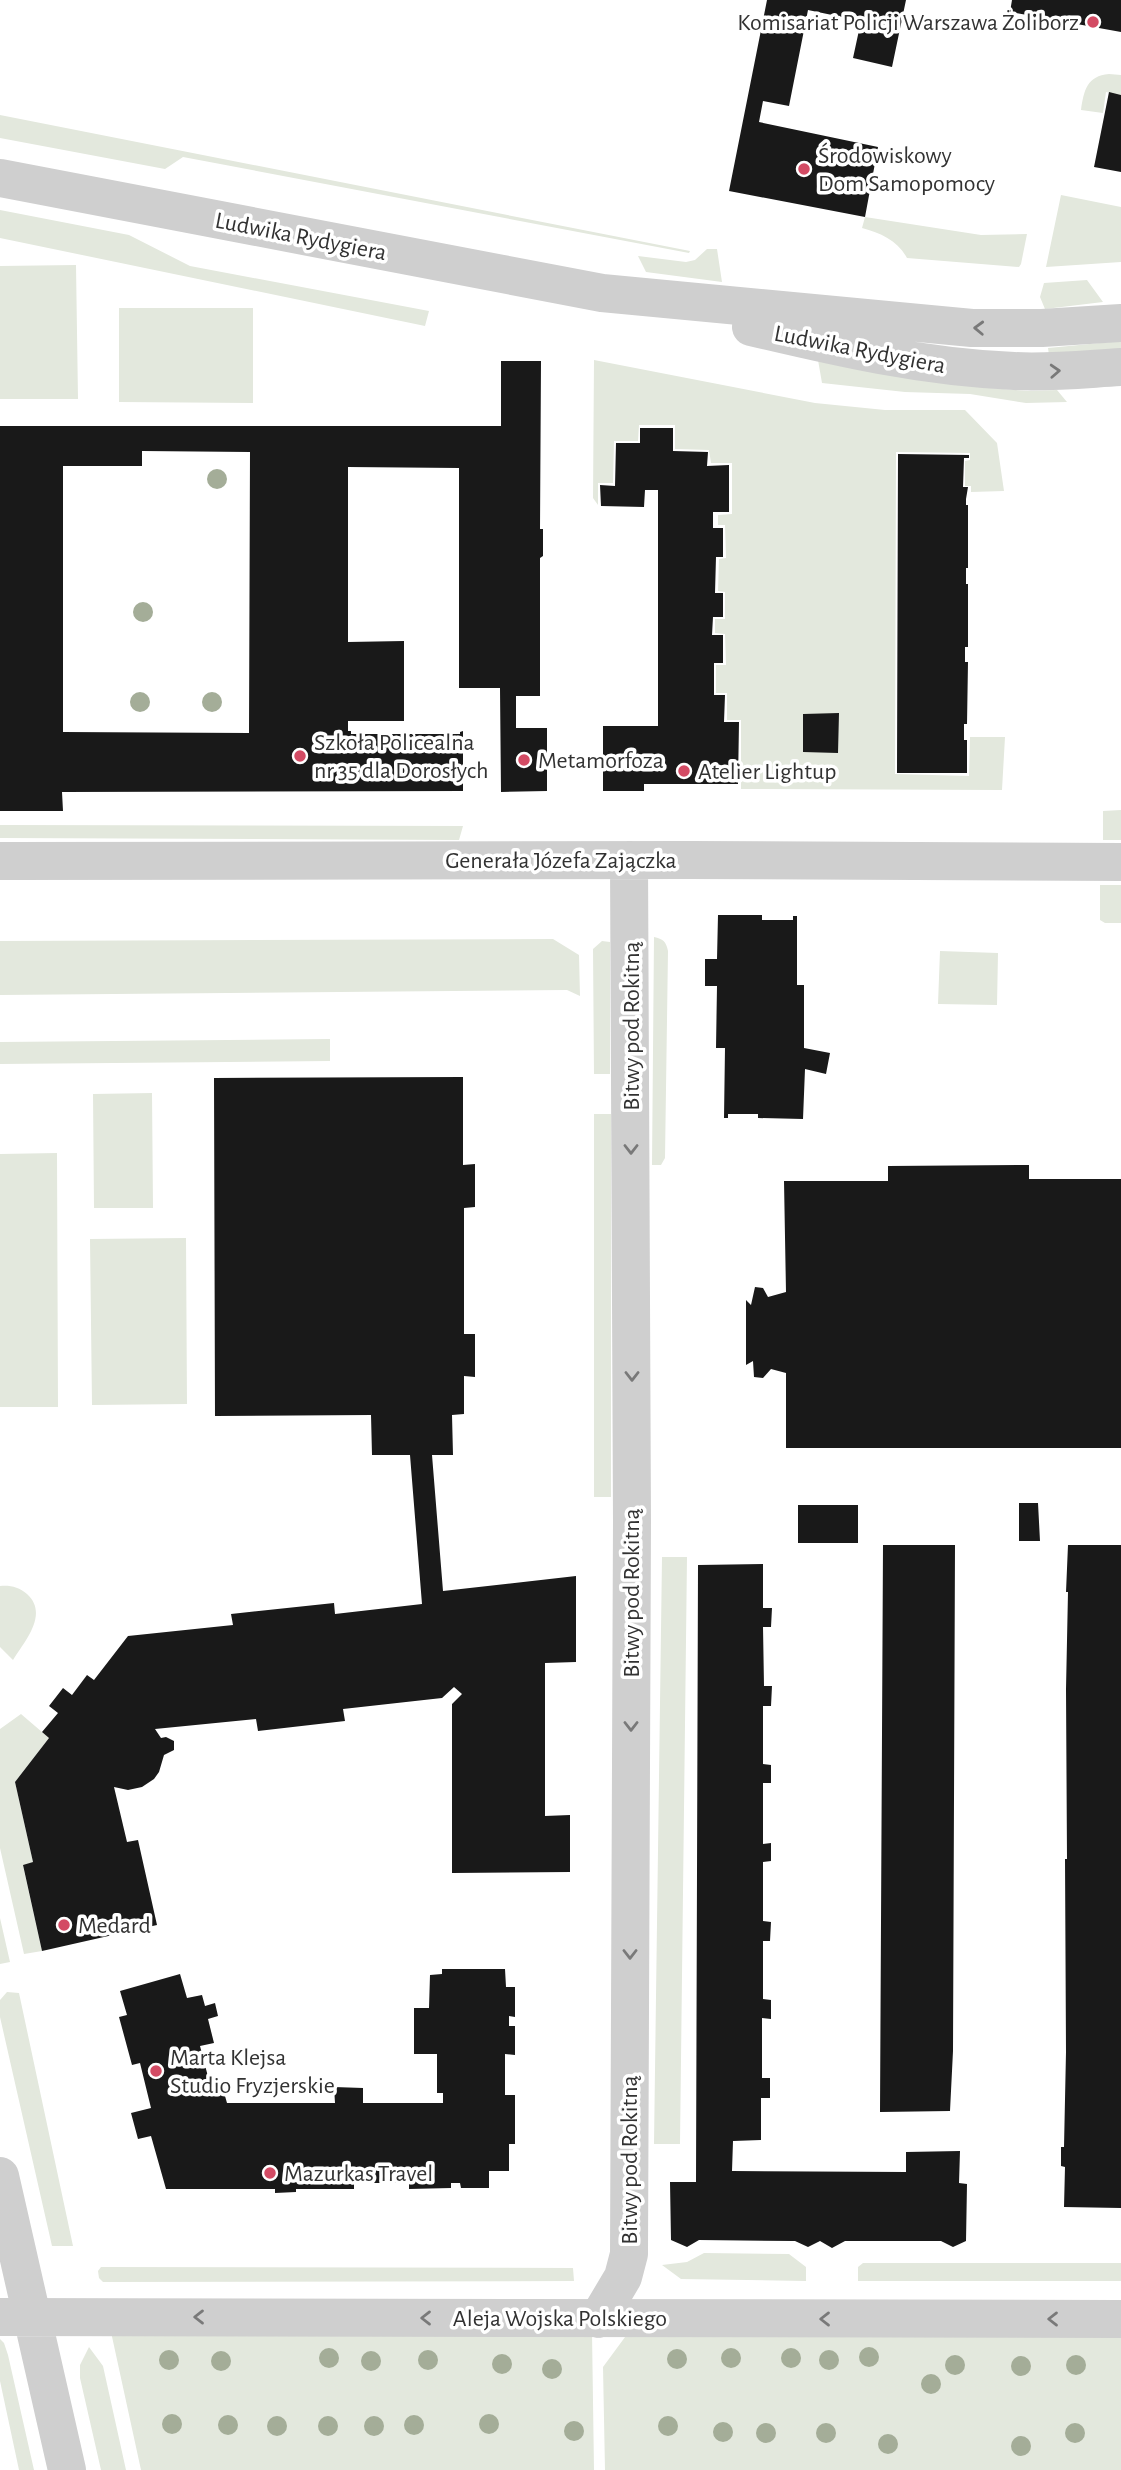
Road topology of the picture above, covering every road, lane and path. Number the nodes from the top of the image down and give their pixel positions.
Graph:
1 (0, 178) edge
2 (603, 293) junction
3 (1121, 323) edge
4 (1018, 329) junction
5 (1121, 367) edge
6 (1016, 371) junction
7 (629, 860) junction
8 (0, 861) edge
9 (1121, 862) edge
10 (0, 2176) edge
11 (16, 2316) edge
12 (597, 2319) junction
13 (1121, 2319) edge
14 (67, 2470) edge

1 - 2 street, Ludwika Rydygiera
4 -> 2 street, Ludwika Rydygiera
2 - 6 street, Ludwika Rydygiera
3 - 4 street, Ludwika Rydygiera
4 - 6 street
6 -> 5 street, Ludwika Rydygiera
7 - 8 street, Generała Józefa Zajączka
7 - 9 street, Generała Józefa Zajączka
7 -> 12 street, Bitwy pod Rokitną
10 - 11 street
12 -> 11 street, Aleja Wojska Polskiego
11 - 14 street
13 -> 12 street, Aleja Wojska Polskiego

